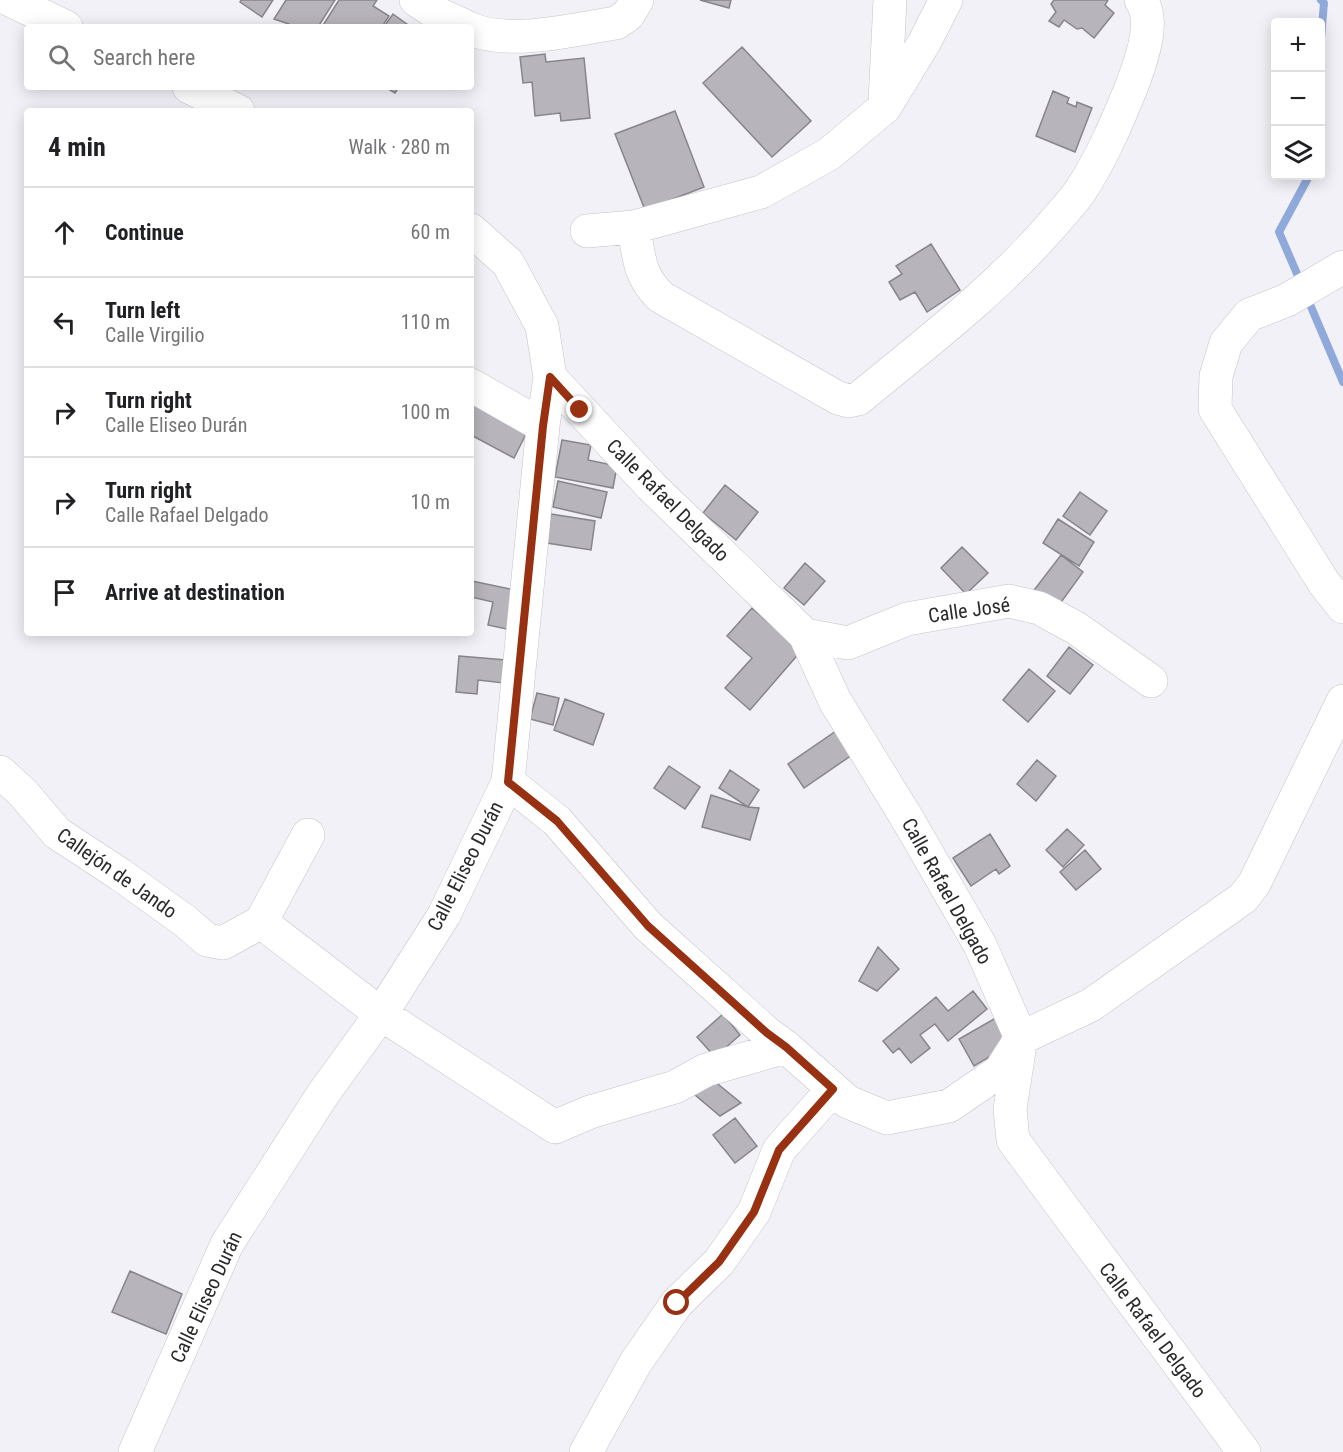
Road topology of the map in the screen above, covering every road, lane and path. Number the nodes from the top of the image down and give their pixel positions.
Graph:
1 (10, 0) edge
2 (416, 0) edge
3 (637, 0) edge
4 (890, 0) edge
5 (946, 0) edge
6 (1141, 1) edge
7 (60, 24) edge
8 (460, 24) edge
9 (474, 30) edge
10 (195, 90) edge
11 (885, 107) junction
12 (232, 108) edge
13 (634, 227) junction
14 (587, 231) dead end
15 (474, 233) edge
16 (1343, 267) edge
17 (550, 377) junction
18 (474, 386) edge
19 (543, 426) junction
20 (1343, 607) edge
21 (805, 635) junction
22 (1151, 681) dead end
23 (1343, 701) edge
24 (0, 772) edge
25 (508, 782) junction
26 (308, 835) dead end
27 (261, 922) junction
28 (381, 1014) junction
29 (1021, 1038) junction
30 (786, 1047) junction
31 (833, 1089) junction
32 (135, 1452) edge
33 (586, 1452) edge
34 (1244, 1452) edge

1 - 7 street
2 - 8 street
3 - 9 street
4 - 11 street
5 - 11 street
6 - 13 street
10 - 12 street
11 - 13 street
13 - 14 street
15 - 17 street, Calle Eliseo Durán
16 - 20 street
17 - 19 street, Calle Eliseo Durán
17 - 21 street, Calle Rafael Delgado
18 - 19 street
19 - 25 street, Calle Eliseo Durán
21 - 22 street, Calle José
21 - 29 street, Calle Rafael Delgado
23 - 29 street
24 - 27 street, Callejón de Jando
25 - 28 street, Calle Eliseo Durán
25 - 30 street
26 - 27 street
27 - 28 street
28 - 30 street
28 - 32 street, Calle Eliseo Durán
29 - 31 street
29 - 34 street, Calle Rafael Delgado
30 - 31 street
31 - 33 street

